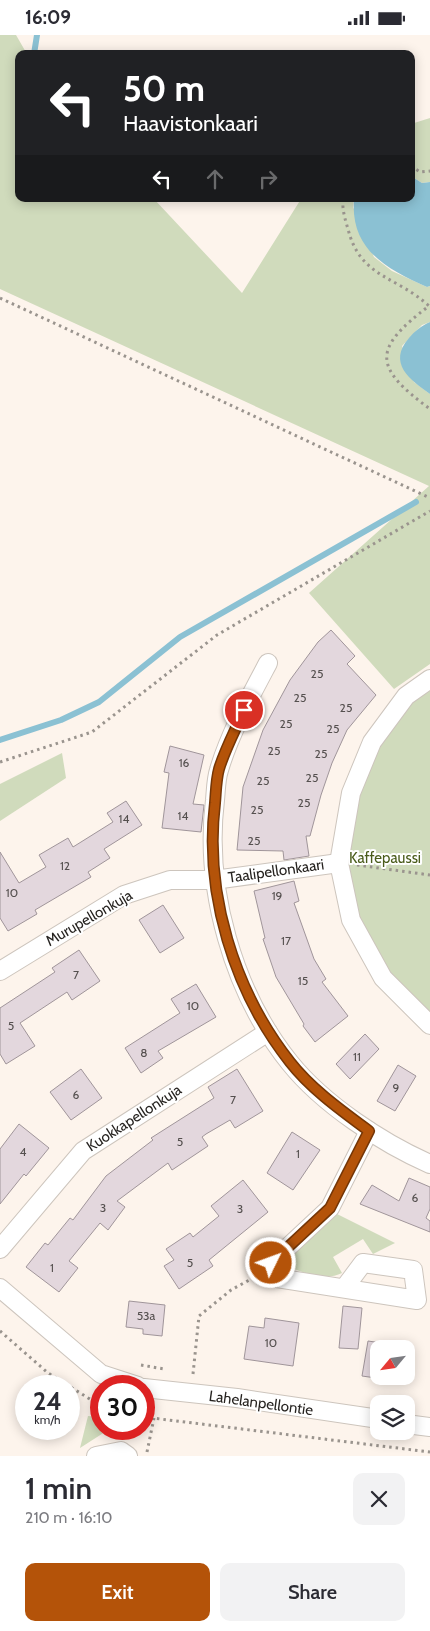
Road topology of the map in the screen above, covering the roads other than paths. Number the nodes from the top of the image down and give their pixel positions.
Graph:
1 (268, 663) dead end
2 (430, 679) edge
3 (339, 863) junction
4 (214, 880) junction
5 (0, 971) edge
6 (430, 1025) edge
7 (268, 1032) junction
8 (369, 1131) junction
9 (430, 1164) edge
10 (0, 1249) edge
11 (345, 1287) dead end
12 (0, 1288) edge
13 (104, 1375) edge
14 (155, 1389) edge
15 (370, 1418) edge
16 (415, 1424) edge
17 (430, 1427) edge
18 (96, 1456) edge
19 (128, 1456) edge

1 - 4 street
2 - 3 street
3 - 4 street, Taalipellonkaari
3 - 6 street
4 - 5 street, Murupellonkuja
4 - 7 street
7 - 8 street
7 - 10 street, Kuokkapellonkuja
8 - 9 street
8 - 11 street
12 - 13 street
14 - 15 street, Lahelanpellontie
16 - 17 street
18 - 19 street

